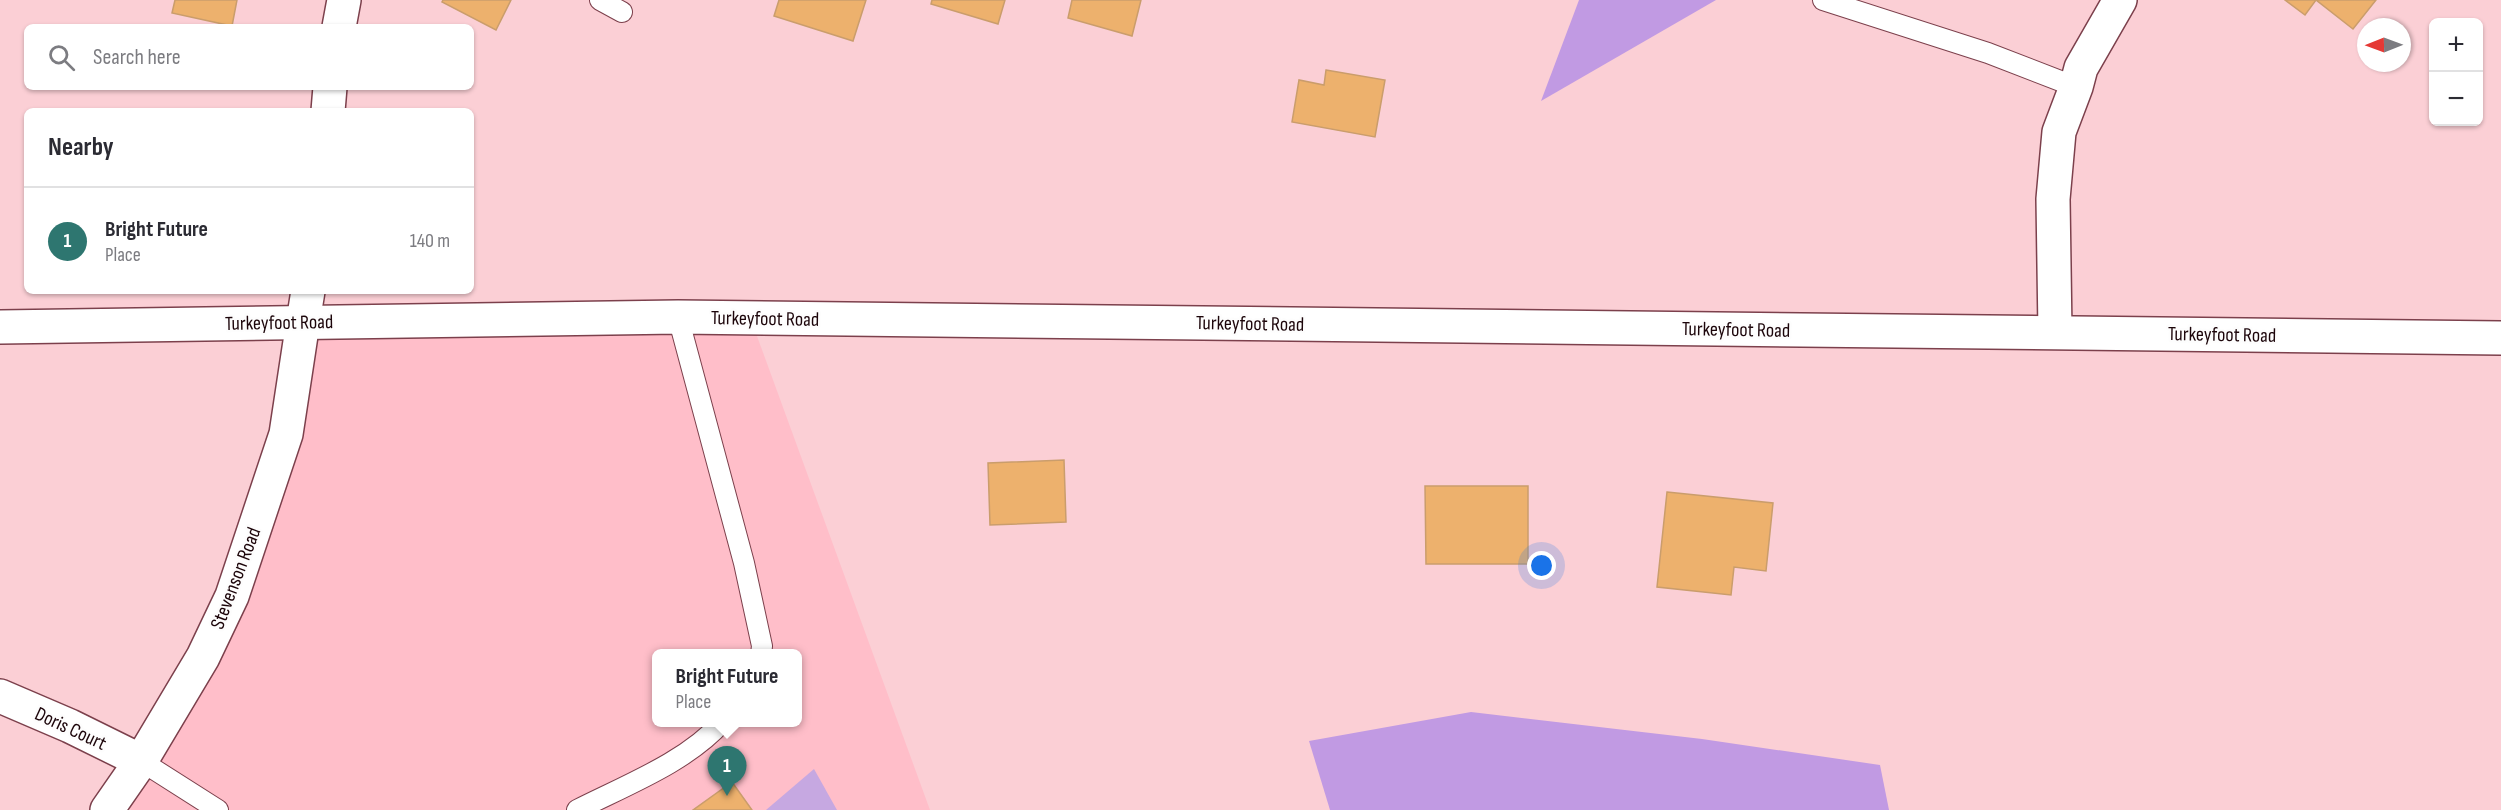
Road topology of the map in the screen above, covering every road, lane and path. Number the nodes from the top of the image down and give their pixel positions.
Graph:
1 (345, 0) edge
2 (600, 0) edge
3 (1823, 0) edge
4 (2120, 0) edge
5 (622, 12) dead end
6 (340, 24) edge
7 (2076, 87) junction
8 (330, 90) edge
9 (328, 108) edge
10 (305, 307) edge
11 (678, 316) junction
12 (0, 327) edge
13 (2055, 332) junction
14 (2501, 338) edge
15 (762, 649) edge
16 (0, 696) edge
17 (718, 727) edge
18 (141, 761) junction
19 (108, 810) edge
20 (218, 810) edge
21 (577, 810) edge

1 - 6 main road
2 - 5 lane
3 - 7 lane
4 - 7 main road
7 - 13 main road
8 - 9 main road
10 - 11 main road, Turkeyfoot Road
10 - 12 main road, Turkeyfoot Road
10 - 18 main road, Stevenson Road
11 - 13 main road, Turkeyfoot Road
11 - 15 lane
13 - 14 main road, Turkeyfoot Road
16 - 18 main road, Doris Court
17 - 21 lane
18 - 19 main road, Stevenson Road
18 - 20 lane

